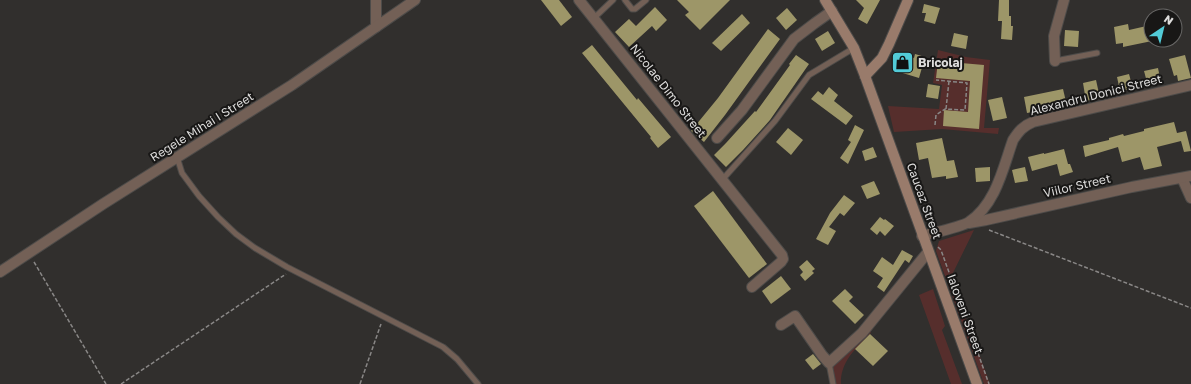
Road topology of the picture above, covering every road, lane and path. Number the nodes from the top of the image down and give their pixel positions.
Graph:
1 (376, 0) edge
2 (415, 0) edge
3 (579, 0) edge
4 (613, 0) edge
5 (625, 0) edge
6 (646, 0) edge
7 (825, 0) edge
8 (908, 0) edge
9 (1064, 0) edge
10 (832, 12) junction
11 (594, 18) junction
12 (376, 27) junction
13 (854, 48) junction
14 (1097, 53) dead end
15 (1055, 61) joint
16 (865, 76) junction
17 (936, 80) dead end
18 (949, 81) junction
19 (1191, 85) edge
20 (946, 109) junction
21 (935, 125) dead end
22 (717, 138) dead end
23 (177, 157) junction
24 (1187, 177) edge
25 (722, 180) junction
26 (1191, 198) edge
27 (968, 223) junction
28 (983, 228) dead end
29 (925, 236) junction
30 (928, 252) junction
31 (28, 253) junction
32 (292, 270) junction
33 (0, 272) edge
34 (752, 287) dead end
35 (1191, 308) edge
36 (384, 316) junction
37 (781, 325) dead end
38 (829, 363) junction
39 (106, 384) edge
40 (122, 384) edge
41 (360, 384) edge
42 (478, 384) edge
43 (833, 384) edge
44 (977, 384) edge
45 (989, 384) edge

1 - 12 street
2 - 12 street, Regele Mihai I Street
3 - 11 street, Nicolae Dimo Street
4 - 11 lane
5 - 6 lane
7 - 10 street
8 - 16 street
9 - 15 street
10 - 13 street
10 - 22 street, Nicolae Dimo Street
11 - 25 street, Nicolae Dimo Street
12 - 23 street, Regele Mihai I Street
13 - 16 street
13 - 25 lane
14 - 15 lane
16 - 29 street, Caucaz Street
17 - 18 path
18 - 20 path
18 - 20 path
19 - 27 street, Alexandru Donici Street
20 - 21 path
23 - 31 street, Regele Mihai I Street
23 - 32 lane
24 - 26 street
24 - 27 street, Viilor Street
25 - 34 street
27 - 29 street, Alexandru Donici Street
28 - 35 path
29 - 30 street, Caucaz Street
29 - 45 path
30 - 38 street, Caucaz Street
30 - 44 street, Ialoveni Street
31 - 33 street, Regele Mihai I Street
31 - 39 path
32 - 36 lane
32 - 40 path
36 - 41 path
36 - 42 lane
37 - 38 street
38 - 43 lane

